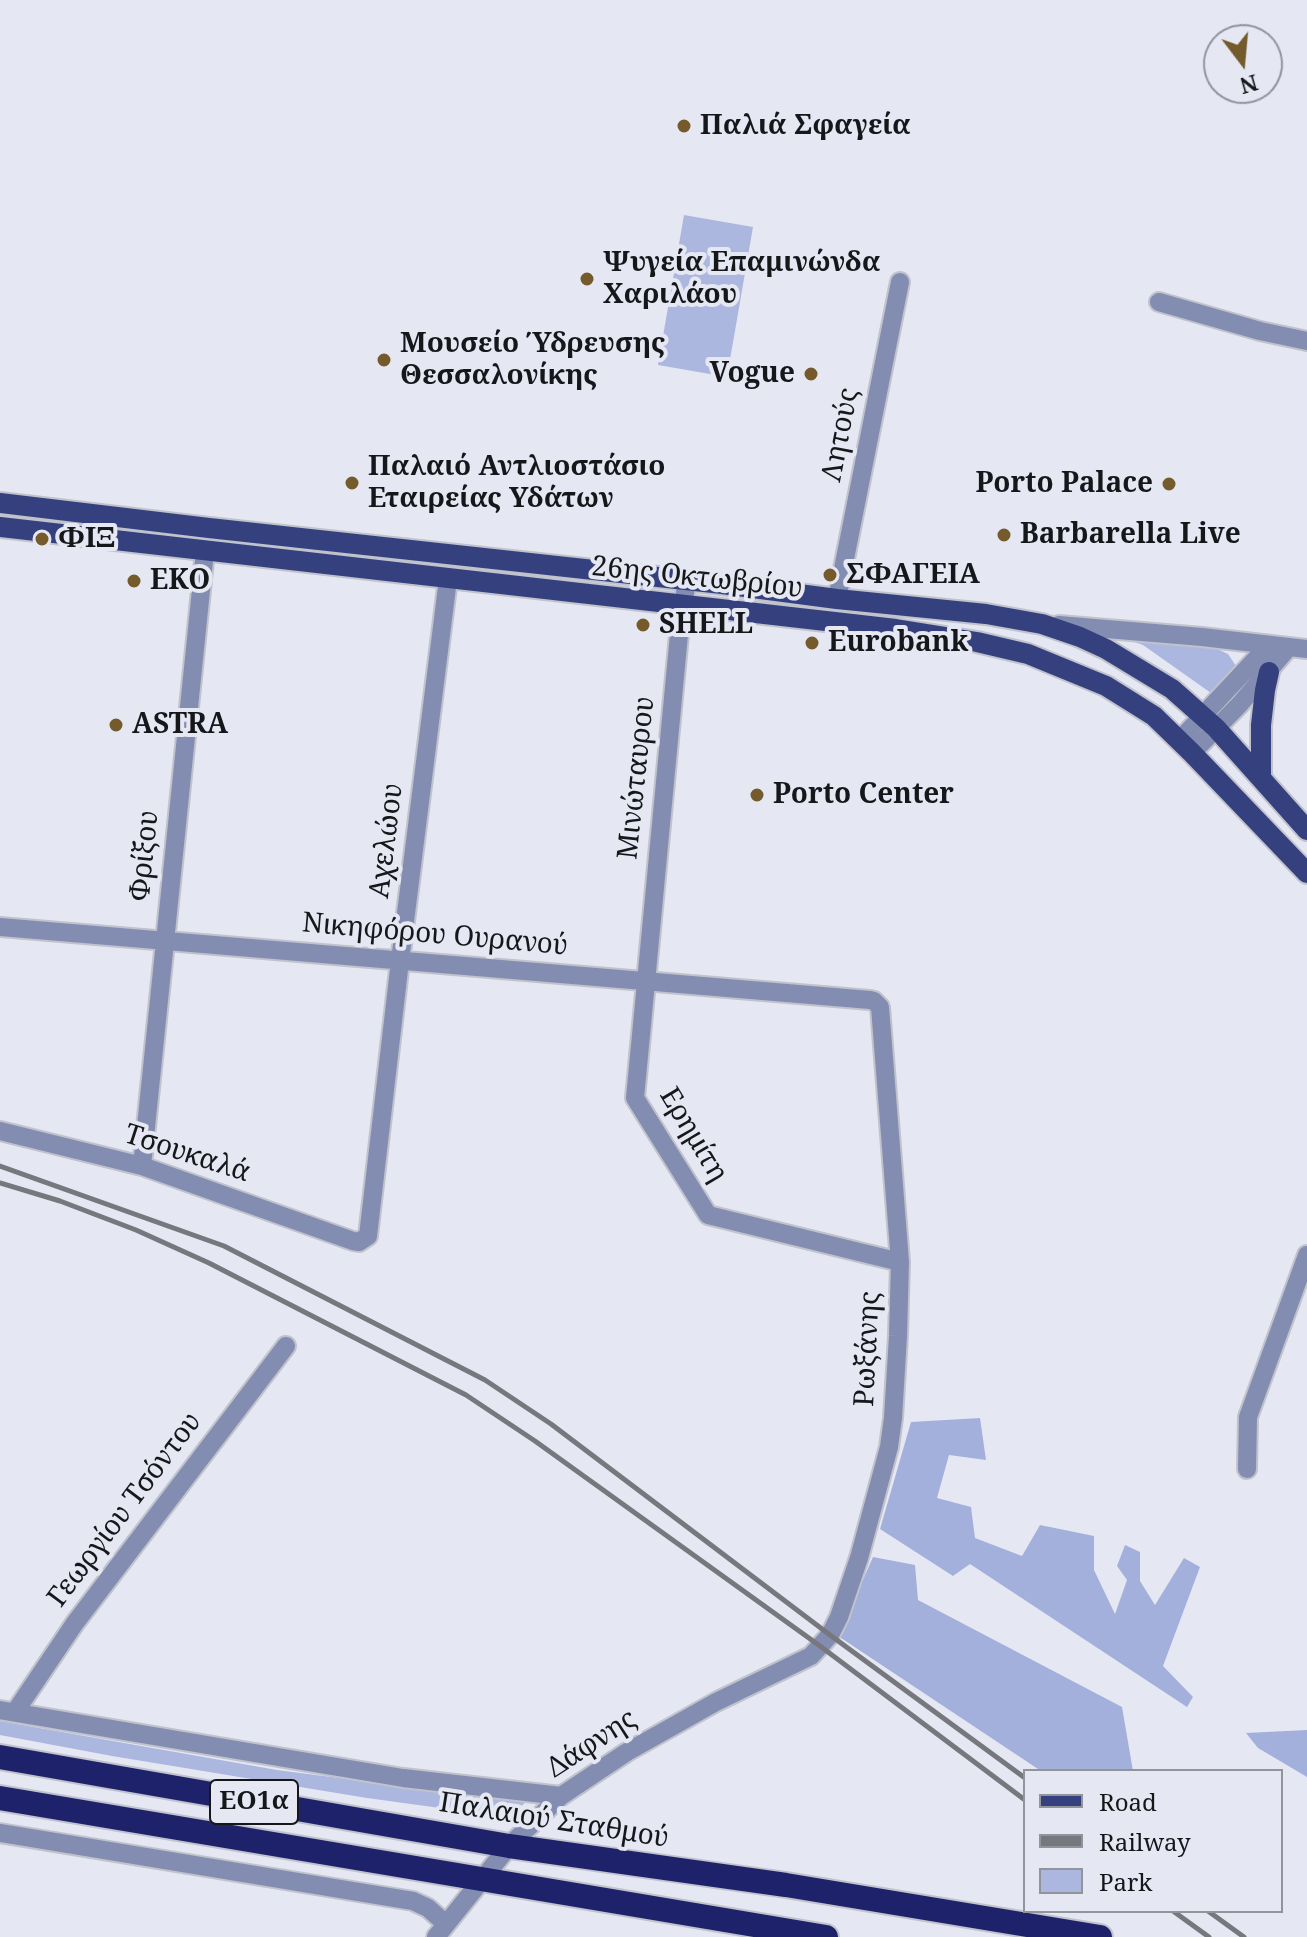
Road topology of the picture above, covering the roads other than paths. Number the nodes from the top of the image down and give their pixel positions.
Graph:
1 (900, 282) dead end
2 (1159, 302) dead end
3 (1307, 341) edge
4 (0, 503) edge
5 (0, 527) edge
6 (205, 551) junction
7 (448, 579) junction
8 (687, 581) junction
9 (837, 599) junction
10 (683, 605) junction
11 (1042, 624) junction
12 (1269, 645) junction
13 (1298, 648) edge
14 (1269, 672) junction
15 (1210, 722) junction
16 (1185, 747) junction
17 (1261, 778) junction
18 (1307, 830) edge
19 (1307, 873) edge
20 (0, 927) edge
21 (164, 941) junction
22 (400, 961) junction
23 (646, 981) junction
24 (866, 1000) joint
25 (0, 1131) edge
26 (142, 1166) junction
27 (353, 1241) joint
28 (1307, 1255) edge
29 (900, 1262) junction
30 (286, 1346) dead end
31 (1247, 1469) dead end
32 (777, 1673) joint
33 (7, 1711) edge
34 (0, 1757) edge
35 (561, 1796) junction
36 (0, 1798) edge
37 (0, 1833) edge
38 (509, 1846) junction
39 (482, 1880) junction
40 (441, 1931) edge
41 (826, 1937) edge
42 (1100, 1937) edge

1 - 9 street, Λητούς
2 - 3 street
4 - 8 main road, 26ης Οκτωβρίου
5 - 6 main road, 26ης Οκτωβρίου
6 - 7 main road, 26ης Οκτωβρίου
6 - 21 street, Φρίξου
7 - 10 main road, 26ης Οκτωβρίου
7 - 22 street, Αχελώου
8 - 9 main road, 26ης Οκτωβρίου
8 - 10 street, Μινώταυρου
9 - 11 main road, 26ης Οκτωβρίου
10 - 16 main road, 26ης Οκτωβρίου
10 - 23 street, Μινώταυρου
11 - 12 street
11 - 15 main road, 26ης Οκτωβρίου
12 - 13 street
12 - 15 street
13 - 14 street
14 - 15 street
14 - 17 main road
15 - 16 street
15 - 17 main road, 26ης Οκτωβρίου
16 - 19 main road, 26ης Οκτωβρίου
17 - 18 main road, 26ης Οκτωβρίου
20 - 21 street, Νικηφόρου Ουρανού
21 - 22 street, Νικηφόρου Ουρανού
21 - 26 street, Φρίξου
22 - 23 street, Νικηφόρου Ουρανού
22 - 27 street, Αχελώου
23 - 24 street, Νικηφόρου Ουρανού
23 - 29 street, Ερημίτη
24 - 29 street, Ρωξάνης
25 - 26 street, Τσουκαλά
26 - 27 street, Τσουκαλά
28 - 31 street
29 - 32 street, Ρωξάνης
30 - 33 street, Γεωργίου Τσόντου
32 - 35 street, Δάφνης
33 - 35 street
34 - 38 highway, Παλαιού Σταθμού / ΕΟ1α
35 - 38 street, Δάφνης
36 - 39 highway, ΕΟ1α
37 - 40 street
38 - 39 street, Δάφνης
38 - 42 highway, Παλαιού Σταθμού / ΕΟ1α
39 - 40 street, Δάφνης
39 - 41 highway, ΕΟ1α

